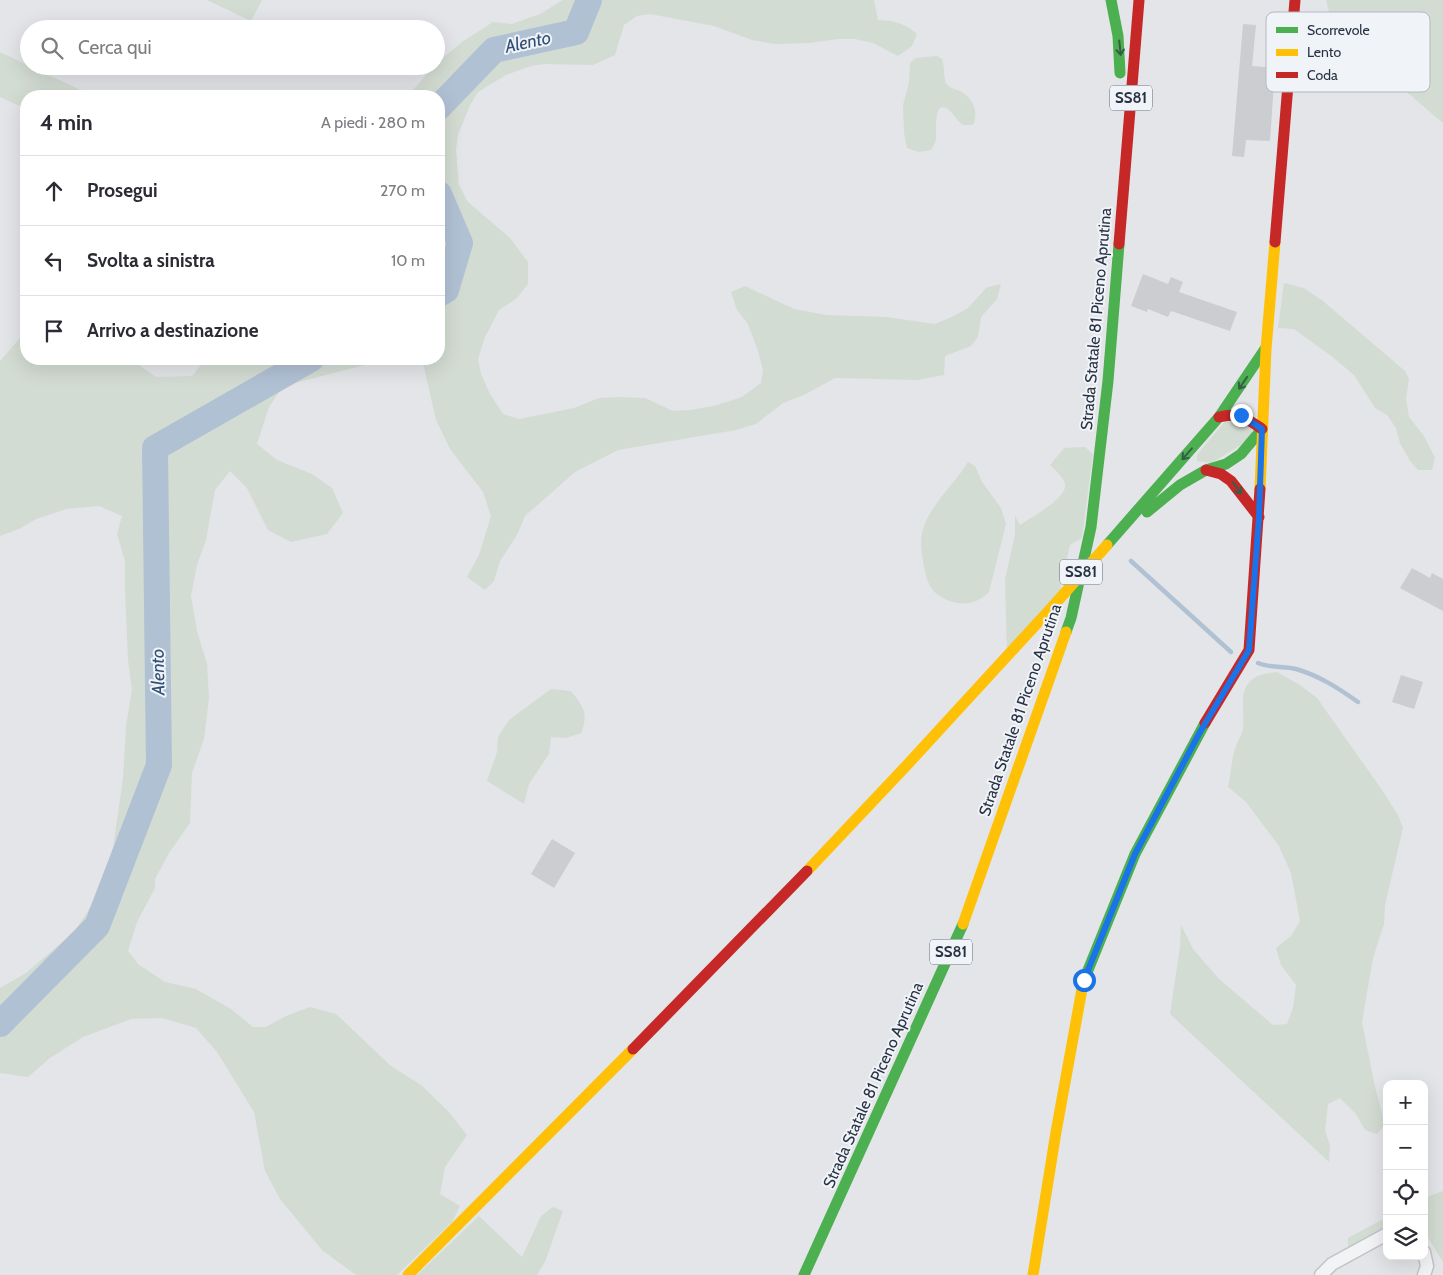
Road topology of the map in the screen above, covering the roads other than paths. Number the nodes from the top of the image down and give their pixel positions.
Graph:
1 (1111, 0) edge
2 (1139, 0) edge
3 (1120, 84) dead end
4 (1287, 92) edge
5 (1119, 104) dead end
6 (1123, 196) junction
7 (1266, 349) junction
8 (1219, 417) junction
9 (1262, 429) junction
10 (1206, 470) junction
11 (1259, 517) junction
12 (1107, 545) junction
13 (1383, 1236) edge
14 (1426, 1260) edge
15 (408, 1275) edge
16 (804, 1275) edge
17 (1033, 1275) edge
18 (1321, 1275) edge
19 (1424, 1275) edge

1 -> 3 main road
2 - 6 main road, Strada Statale 81 Piceno Aprutina / SS81
4 - 7 main road
5 - 6 main road
6 - 16 main road, Strada Statale 81 Piceno Aprutina / SS81
7 -> 8 main road
7 - 9 main road
8 - 9 main road
8 -> 12 main road
9 - 10 main road
9 - 11 main road
10 -> 11 main road
10 - 12 main road
11 - 17 main road
12 - 15 main road, bridge
13 - 18 street
14 - 19 street

